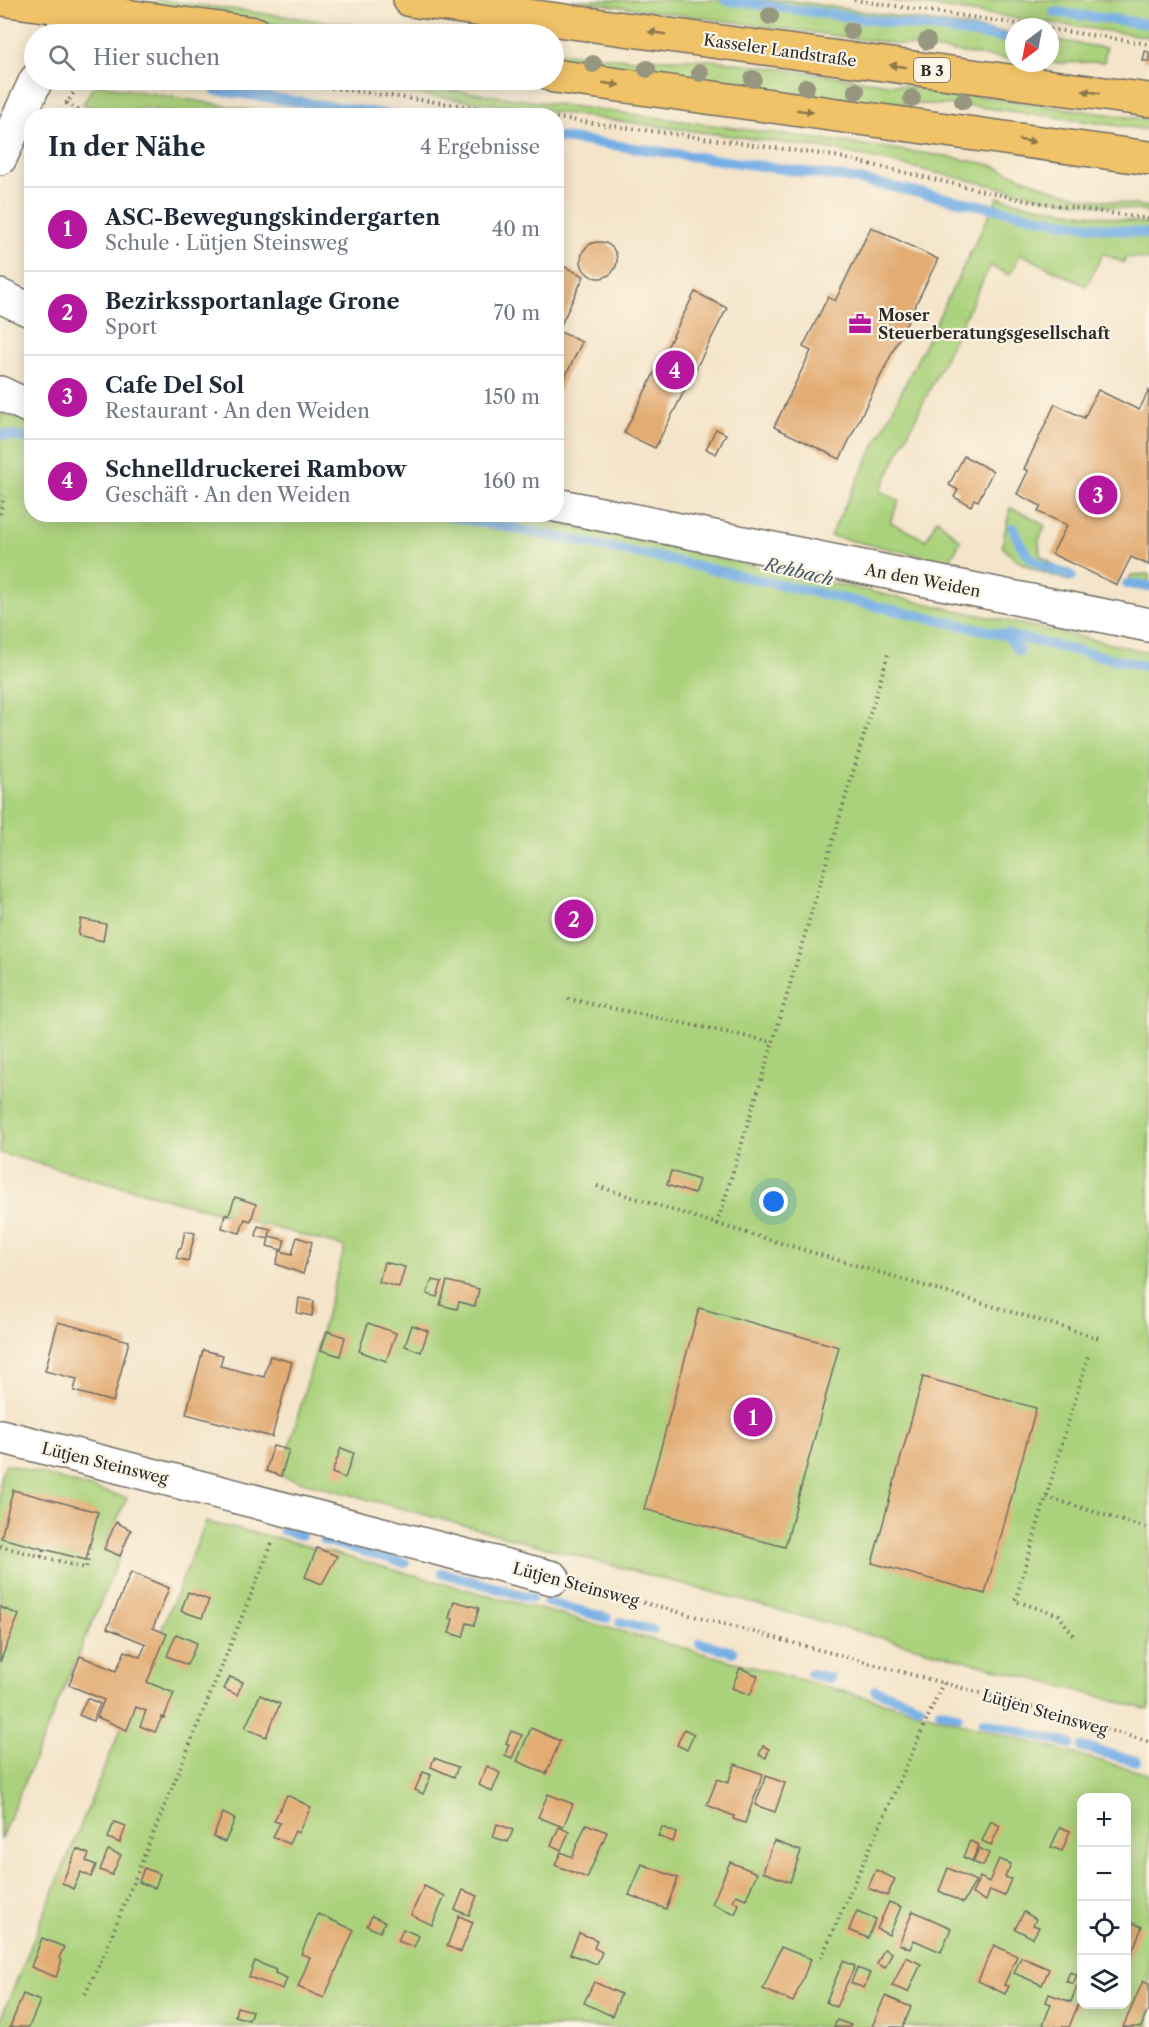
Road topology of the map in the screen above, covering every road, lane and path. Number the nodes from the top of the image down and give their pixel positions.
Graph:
1 (8, 0) edge
2 (410, 0) edge
3 (854, 0) edge
4 (864, 1) edge
5 (71, 15) edge
6 (1005, 22) edge
7 (159, 24) edge
8 (1059, 30) edge
9 (1149, 44) edge
10 (564, 77) edge
11 (31, 90) edge
12 (346, 90) edge
13 (1149, 100) edge
14 (67, 103) dead end
15 (75, 108) edge
16 (479, 108) edge
17 (564, 119) edge
18 (0, 158) edge
19 (1149, 158) edge
20 (1149, 219) edge
21 (0, 296) edge
22 (24, 307) edge
23 (1, 394) edge
24 (24, 404) edge
25 (4, 496) dead end
26 (564, 507) edge
27 (0, 514) edge
28 (1149, 625) edge
29 (888, 654) dead end
30 (568, 999) dead end
31 (773, 1042) junction
32 (597, 1186) dead end
33 (717, 1224) junction
34 (1099, 1338) dead end
35 (1089, 1353) dead end
36 (0, 1436) edge
37 (1047, 1497) junction
38 (282, 1508) junction
39 (1149, 1528) edge
40 (92, 1544) dead end
41 (0, 1546) edge
42 (44, 1549) dead end
43 (42, 1557) junction
44 (553, 1578) joint
45 (1073, 1635) dead end
46 (943, 1683) junction
47 (1149, 1742) edge
48 (821, 1958) dead end
49 (86, 1994) dead end

1 - 5 main road
13 -> 2 main road, Kasseler Landstraße / B 3
3 - 4 path
4 - 6 path
5 - 7 main road
8 - 9 path
10 -> 19 main road
11 - 18 street
12 - 16 path
14 - 15 path
17 - 20 path
21 - 22 street
23 - 24 street
25 - 27 path
26 - 28 street, An den Weiden
29 - 31 path
30 - 31 path
31 - 33 path
32 - 33 path
33 - 34 path
35 - 37 path
36 - 38 street, Lütjen Steinsweg
37 - 39 path
37 - 45 path
38 - 44 street, Lütjen Steinsweg
38 - 49 path
40 - 43 path
41 - 43 path
42 - 43 path
44 - 46 path, Lütjen Steinsweg
46 - 47 path, Lütjen Steinsweg
46 - 48 path

